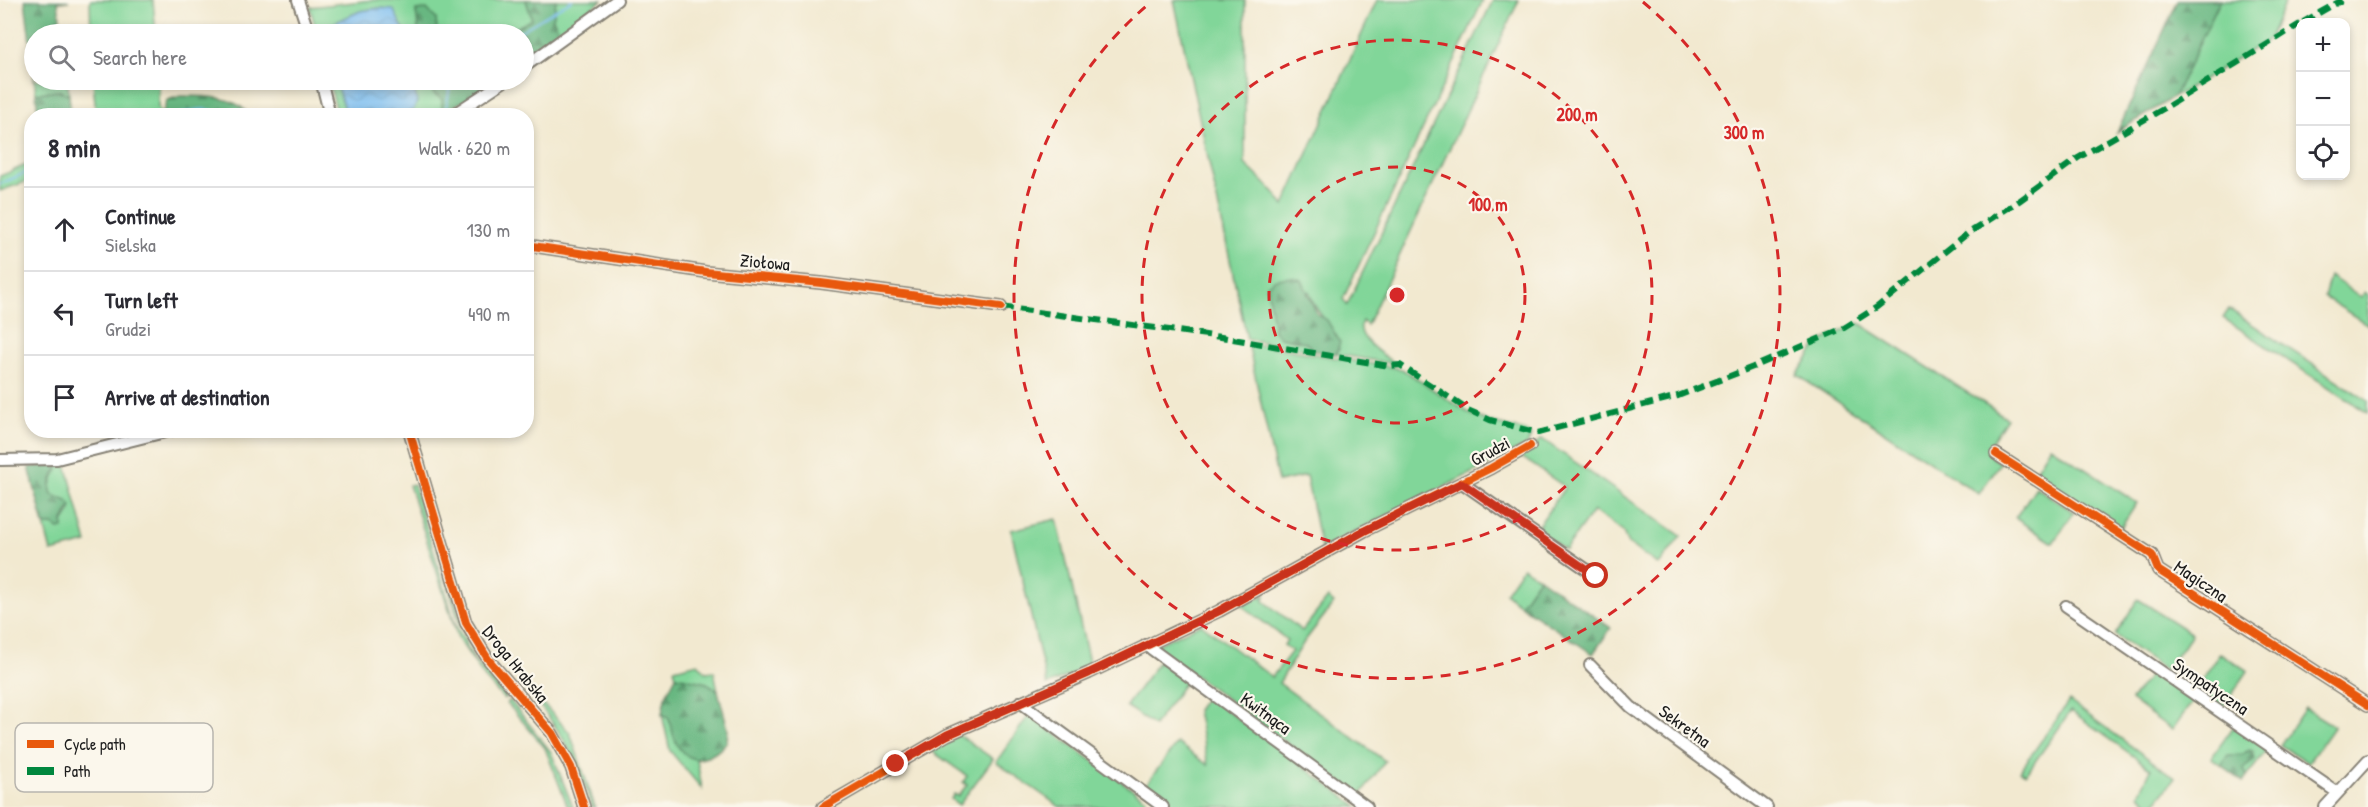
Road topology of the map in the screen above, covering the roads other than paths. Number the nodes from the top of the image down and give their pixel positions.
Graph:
1 (298, 0) edge
2 (617, 0) edge
3 (306, 24) edge
4 (534, 60) edge
5 (324, 90) edge
6 (491, 90) edge
7 (328, 108) edge
8 (463, 108) edge
9 (534, 246) edge
10 (1001, 307) dead end
11 (141, 438) edge
12 (411, 438) edge
13 (1530, 446) dead end
14 (1996, 454) dead end
15 (0, 460) edge
16 (1462, 483) junction
17 (1596, 576) dead end
18 (2066, 606) dead end
19 (1146, 645) junction
20 (1590, 665) dead end
21 (1020, 702) junction
22 (2368, 705) edge
23 (2368, 759) edge
24 (2338, 793) junction
25 (584, 807) edge
26 (823, 807) edge
27 (1163, 807) edge
28 (1367, 807) edge
29 (1767, 807) edge
30 (2325, 807) edge

1 - 3 street
2 - 4 street
5 - 7 street
6 - 8 street
9 - 10 street, Ziołowa
11 - 15 street
12 - 25 street, Droga Hrabska
13 - 16 street, Grudzi
14 - 22 street, Magiczna
16 - 17 street
16 - 19 street, Grudzi
18 - 24 street, Sympatyczna
19 - 21 street, Grudzi
19 - 28 street, Kwitnąca
20 - 29 street, Sekretna
21 - 26 street, Grudzi
21 - 27 street
23 - 24 street
24 - 30 street

